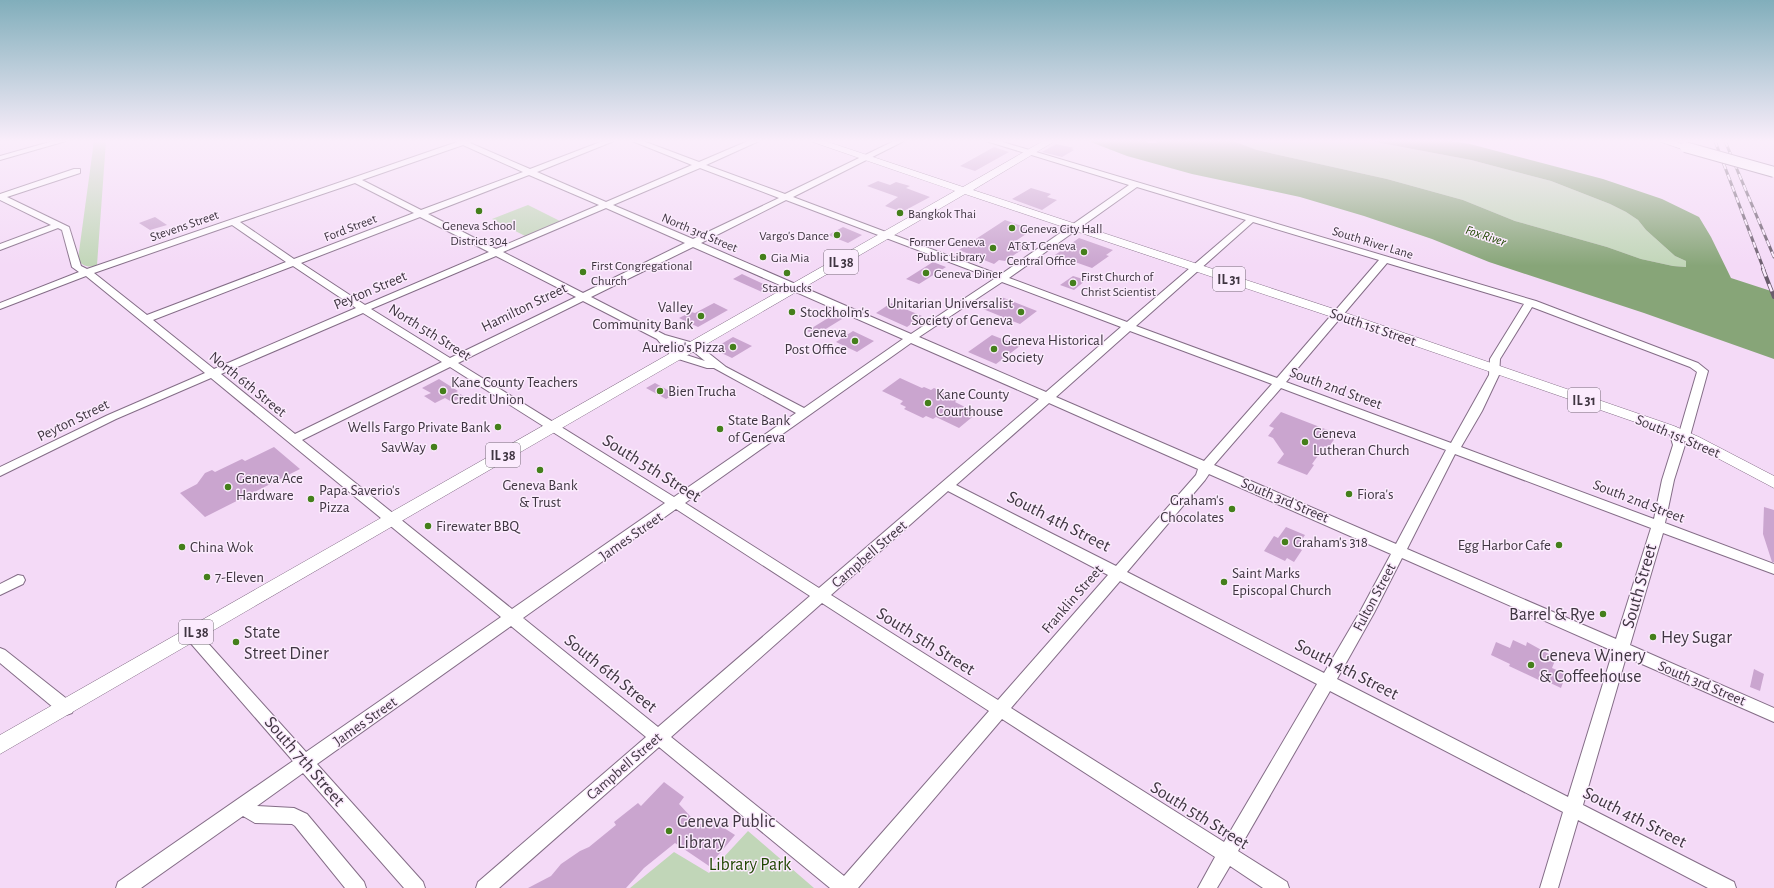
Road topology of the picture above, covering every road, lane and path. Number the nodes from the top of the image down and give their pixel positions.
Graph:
1 (43, 182) edge
2 (349, 182) edge
3 (361, 182) edge
4 (503, 182) edge
5 (554, 182) edge
6 (660, 182) edge
7 (748, 182) edge
8 (816, 182) edge
9 (939, 182) edge
10 (979, 182) edge
11 (1131, 182) edge
12 (1136, 184) junction
13 (964, 191) junction
14 (0, 197) edge
15 (787, 197) junction
16 (606, 205) junction
17 (421, 214) junction
18 (1252, 219) junction
19 (233, 222) junction
20 (60, 225) junction
21 (1075, 227) junction
22 (887, 235) junction
23 (693, 243) junction
24 (0, 246) edge
25 (496, 252) junction
26 (1385, 259) junction
27 (294, 263) junction
28 (1197, 268) junction
29 (87, 272) junction
30 (1002, 278) junction
31 (795, 288) junction
32 (583, 298) junction
33 (1532, 303) junction
34 (0, 306) edge
35 (364, 309) junction
36 (1339, 315) junction
37 (145, 319) junction
38 (1128, 327) junction
39 (661, 337) junction
40 (911, 338) junction
41 (693, 346) junction
42 (676, 355) junction
43 (451, 362) junction
44 (1494, 368) junction
45 (722, 369) junction
46 (1703, 371) joint
47 (212, 374) junction
48 (1278, 383) junction
49 (1047, 397) junction
50 (805, 413) junction
51 (551, 428) junction
52 (1683, 438) junction
53 (293, 440) junction
54 (1454, 448) junction
55 (1206, 466) junction
56 (0, 472) edge
57 (1774, 483) edge
58 (948, 486) junction
59 (676, 504) junction
60 (391, 519) junction
61 (1658, 525) junction
62 (1399, 550) junction
63 (1773, 569) edge
64 (1117, 573) junction
65 (18, 580) dead end
66 (0, 590) edge
67 (820, 596) junction
68 (513, 618) junction
69 (192, 635) junction
70 (1621, 648) junction
71 (0, 654) edge
72 (1327, 681) junction
73 (66, 708) junction
74 (999, 710) junction
75 (1774, 714) edge
76 (658, 737) junction
77 (0, 745) edge
78 (306, 762) junction
79 (244, 805) junction
80 (1573, 808) junction
81 (1227, 855) junction
82 (413, 887) edge
83 (125, 888) edge
84 (357, 888) edge
85 (485, 888) edge
86 (845, 888) edge
87 (1207, 888) edge
88 (1280, 888) edge
89 (1549, 888) edge
90 (1727, 888) edge

1 - 14 street
2 - 19 street, Stevens Street
3 - 17 street
4 - 17 street, Ford Street
5 - 16 street, North 3rd Street
6 - 16 street, Peyton Street
7 - 15 street, South 2nd Street
8 - 15 street, Hamilton Street
9 - 13 main road, IL 31
10 - 13 main road, IL 38
11 - 12 street, South River Lane
12 - 18 street, South River Lane
12 - 21 street, James Street
13 - 21 main road, South 1st Street / IL 31
13 - 22 main road, IL 38
14 - 20 street
15 - 22 street, South 2nd Street
15 - 23 street, Hamilton Street
16 - 23 street, North 3rd Street
16 - 25 street, Peyton Street
17 - 25 street
17 - 27 street, Ford Street
18 - 26 street, South River Lane
18 - 28 street, Campbell Street
19 - 27 street, North 5th Street
19 - 29 street, Stevens Street
20 - 24 street
20 - 29 street, North 6th Street
21 - 28 main road, South 1st Street / IL 31
21 - 30 street, James Street
22 - 30 street, South 2nd Street
22 - 31 main road, IL 38
23 - 31 street, North 3rd Street
23 - 32 street, Hamilton Street
25 - 32 street
25 - 35 street, Peyton Street
26 - 33 street, South River Lane
26 - 36 street, Franklin Street
27 - 35 street, North 5th Street
27 - 37 street, Ford Street
28 - 36 main road, South 1st Street / IL 31
28 - 38 street, Campbell Street
29 - 34 street, Stevens Street
29 - 37 street, North 6th Street
30 - 38 street, South 2nd Street
30 - 40 street, James Street
31 - 40 street, South 3rd Street
31 - 41 main road, IL 38
32 - 39 street
32 - 43 street, Hamilton Street
33 - 44 street, Fulton Street
33 - 46 street, South River Lane
35 - 43 street, North 5th Street
35 - 47 street, Peyton Street
36 - 44 main road, South 1st Street / IL 31
36 - 48 street, Franklin Street
37 - 47 street, North 6th Street
38 - 48 street, South 2nd Street
38 - 49 street, Campbell Street
39 - 41 street
39 - 42 street
40 - 49 street, South 3rd Street
40 - 50 street, James Street
41 - 42 main road, IL 38
41 - 45 street
42 - 45 street
42 - 51 main road, IL 38
43 - 51 street, North 5th Street
43 - 53 street, Hamilton Street
44 - 52 main road, South 1st Street / IL 31
44 - 54 street, Fulton Street
45 - 50 street
46 - 52 street, South Street
47 - 53 street, North 6th Street
47 - 56 street, Peyton Street
48 - 54 street, South 2nd Street
48 - 55 street, Franklin Street
49 - 55 street, South 3rd Street
49 - 58 street, Campbell Street
50 - 59 street, James Street
51 - 59 street, South 5th Street
51 - 60 main road, IL 38
52 - 57 main road, South 1st Street / IL 31
52 - 61 street, South Street
53 - 60 street, North 6th Street
54 - 61 street, South 2nd Street
54 - 62 street, Fulton Street
55 - 62 street, South 3rd Street
55 - 64 street, Franklin Street
58 - 64 street, South 4th Street
58 - 67 street, Campbell Street
59 - 67 street, South 5th Street
59 - 68 street, James Street
60 - 68 street, South 6th Street
60 - 69 main road, IL 38
61 - 63 street, South 2nd Street
61 - 70 street, South Street
62 - 70 street, South 3rd Street
62 - 72 street, Fulton Street
64 - 72 street, South 4th Street
64 - 74 street, Franklin Street
65 - 66 street
67 - 74 street, South 5th Street
67 - 76 street, Campbell Street
68 - 76 street, South 6th Street
68 - 78 street, James Street
69 - 73 main road, IL 38
69 - 78 street, South 7th Street
70 - 75 street, South 3rd Street
70 - 80 street, South Street
71 - 73 street
72 - 80 street, South 4th Street
72 - 81 street, Fulton Street
73 - 77 main road, IL 38
74 - 81 street, South 5th Street
74 - 86 street, Franklin Street
76 - 85 street, Campbell Street
76 - 86 street, South 6th Street
78 - 79 street, James Street
78 - 82 street, South 7th Street
79 - 83 street, James Street
79 - 84 street
80 - 89 street, South Street
80 - 90 street, South 4th Street
81 - 87 street, Fulton Street
81 - 88 street, South 5th Street

